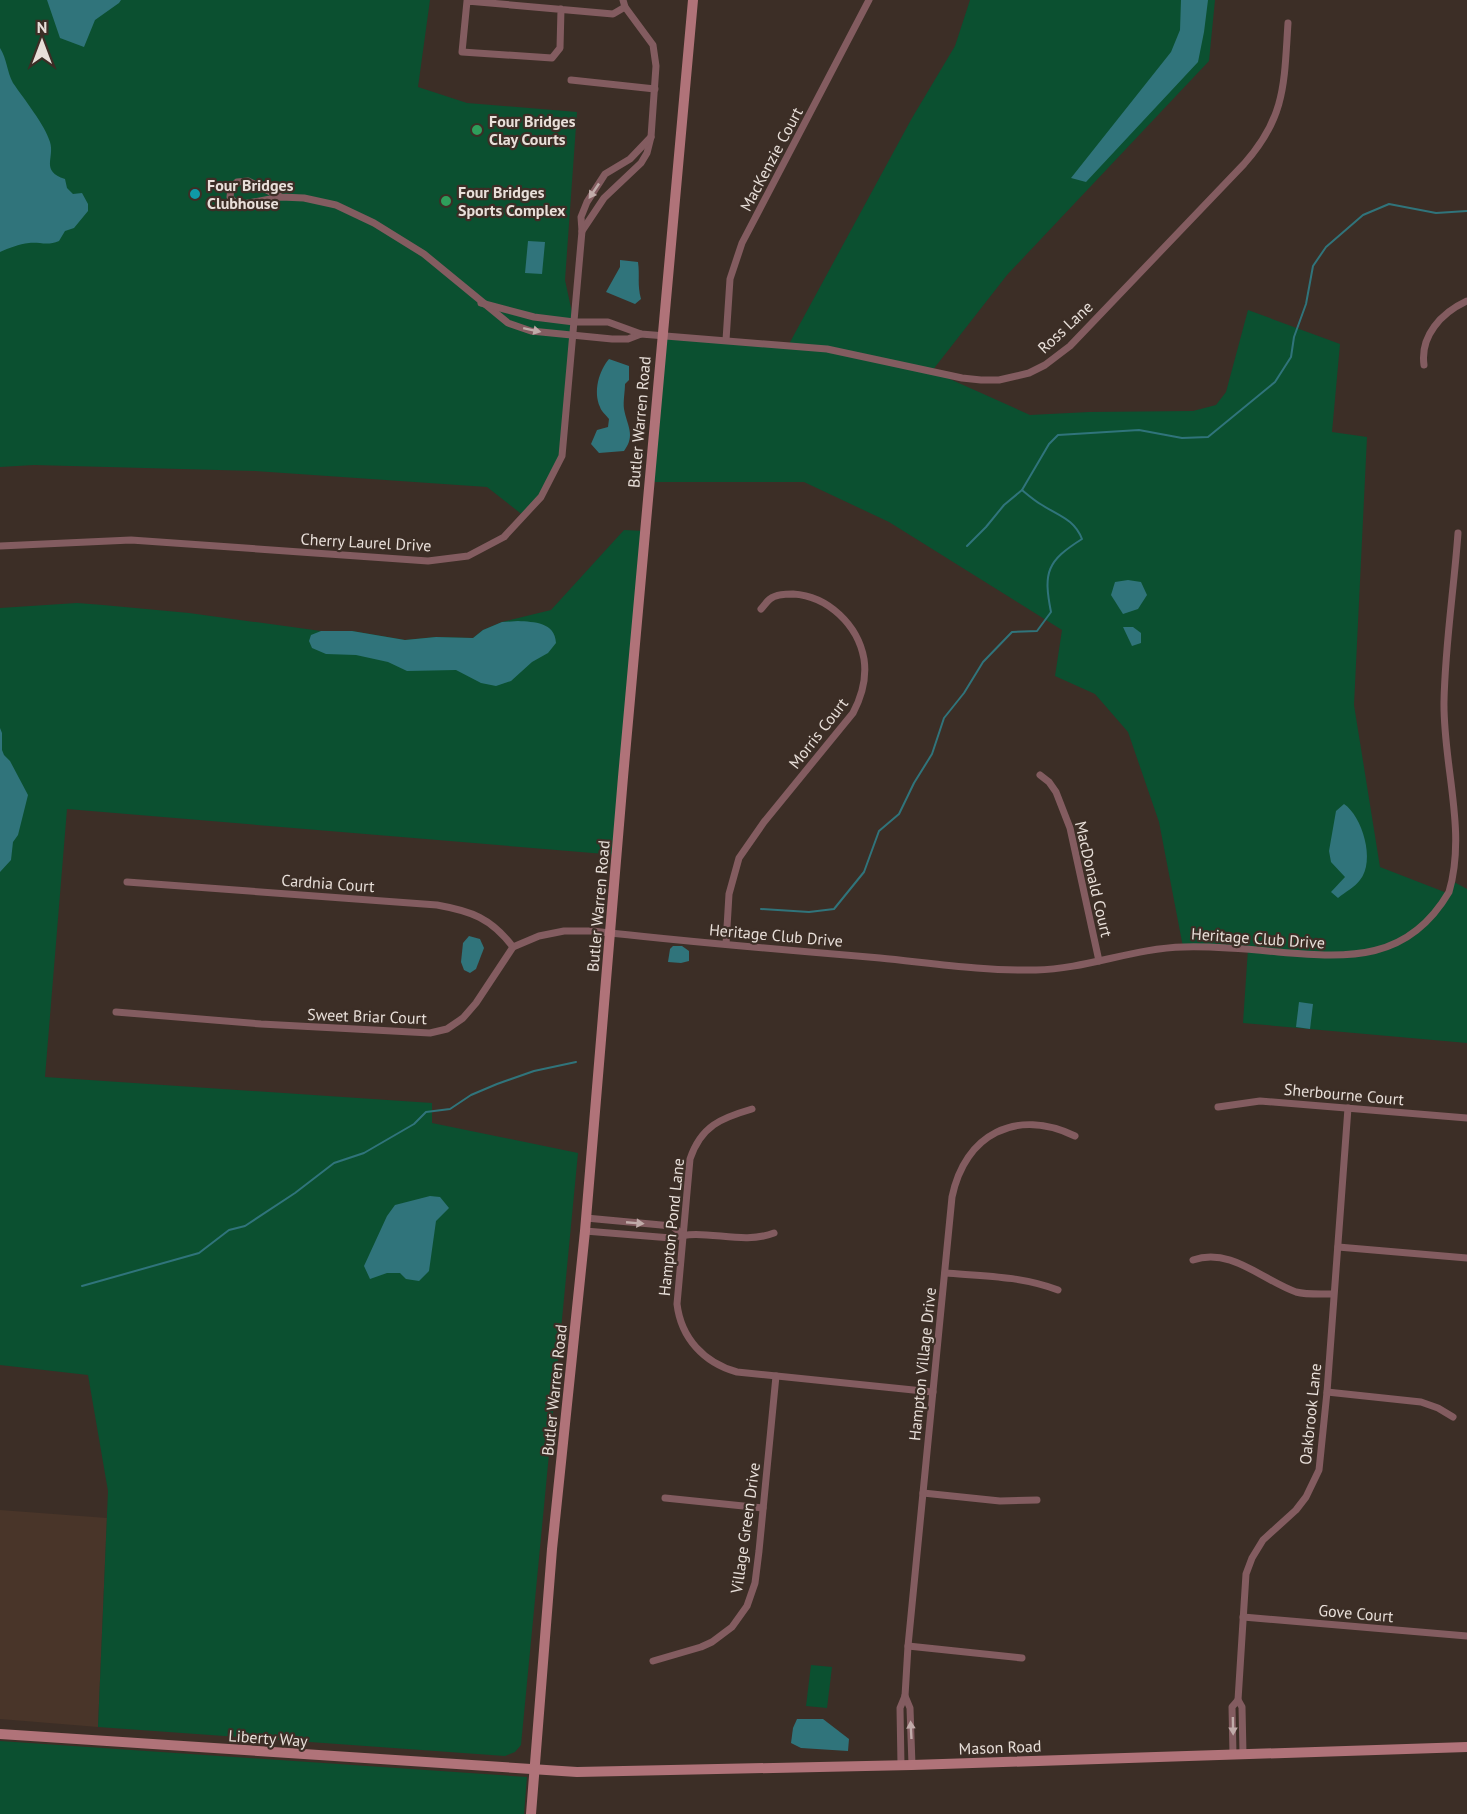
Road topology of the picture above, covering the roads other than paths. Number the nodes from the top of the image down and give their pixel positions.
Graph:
1 (693, 0) edge
2 (869, 0) edge
3 (534, 3) edge
4 (624, 4) edge
5 (561, 9) junction
6 (1288, 23) dead end
7 (571, 80) dead end
8 (655, 89) junction
9 (651, 137) junction
10 (281, 197) junction
11 (582, 231) junction
12 (1467, 301) edge
13 (481, 303) junction
14 (574, 322) junction
15 (641, 334) junction
16 (573, 335) junction
17 (662, 335) junction
18 (726, 340) junction
19 (1424, 365) dead end
20 (1458, 533) dead end
21 (0, 546) edge
22 (761, 609) dead end
23 (1040, 775) dead end
24 (128, 882) dead end
25 (611, 933) junction
26 (726, 944) junction
27 (513, 947) junction
28 (1099, 961) junction
29 (116, 1012) dead end
30 (1218, 1107) dead end
31 (1348, 1108) junction
32 (752, 1109) dead end
33 (1467, 1118) edge
34 (1075, 1136) dead end
35 (586, 1218) junction
36 (585, 1231) junction
37 (774, 1233) dead end
38 (682, 1234) junction
39 (1338, 1247) junction
40 (1467, 1258) edge
41 (1193, 1260) dead end
42 (945, 1273) junction
43 (1058, 1290) dead end
44 (1333, 1294) junction
45 (776, 1376) junction
46 (933, 1392) junction
47 (1327, 1392) junction
48 (1453, 1417) dead end
49 (923, 1493) junction
50 (665, 1498) dead end
51 (1037, 1500) dead end
52 (763, 1508) junction
53 (1243, 1617) junction
54 (1467, 1636) edge
55 (908, 1646) junction
56 (1022, 1658) dead end
57 (652, 1661) dead end
58 (905, 1696) junction
59 (0, 1734) edge
60 (1467, 1747) edge
61 (1238, 1754) junction
62 (901, 1765) junction
63 (912, 1765) junction
64 (534, 1770) junction
65 (531, 1814) edge

1 - 17 main road, Butler Warren Road
2 - 18 street, MacKenzie Court
3 - 5 street
3 - 5 street
4 - 5 street
4 - 8 street
6 - 18 street, Ross Lane
7 - 8 street
8 - 9 street
9 - 11 street
9 -> 11 street, Cherry Laurel Drive
10 - 10 street
10 - 13 street
11 - 14 street, Cherry Laurel Drive
12 - 19 street
13 - 14 street
13 -> 16 street
14 - 15 street
14 - 16 street, Cherry Laurel Drive
15 - 16 street
15 - 17 street, Ross Lane
16 - 21 street, Cherry Laurel Drive
17 - 18 street, Ross Lane
17 - 25 main road, Butler Warren Road
20 - 28 street, Heritage Club Drive
22 - 26 street, Morris Court
23 - 28 street, MacDonald Court
24 - 27 street, Cardnia Court
25 - 26 street, Heritage Club Drive
25 - 27 street
25 - 35 main road, Butler Warren Road
26 - 28 street, Heritage Club Drive
27 - 29 street, Sweet Briar Court
30 - 31 street, Sherbourne Court
31 - 33 street, Sherbourne Court
31 - 39 street, Oakbrook Lane
32 - 38 street, Hampton Pond Lane
34 - 42 street, Hampton Village Drive
35 - 36 main road, Butler Warren Road
35 -> 38 street
36 - 38 street
36 - 64 main road, Butler Warren Road
37 - 38 street
38 - 45 street, Hampton Pond Lane
39 - 40 street
39 - 44 street, Oakbrook Lane
41 - 44 street
42 - 43 street
42 - 46 street, Hampton Village Drive
44 - 47 street, Oakbrook Lane
45 - 46 street, Hampton Pond Lane
45 - 52 street, Village Green Drive
46 - 49 street, Hampton Village Drive
47 - 48 street
47 - 53 street, Oakbrook Lane
49 - 51 street
49 - 55 street, Hampton Village Drive
50 - 52 street
52 - 57 street, Village Green Drive
53 - 54 street, Gove Court
53 - 61 street, Oakbrook Lane
55 - 56 street
55 - 58 street, Hampton Village Drive
58 - 62 street, Hampton Village Drive
63 -> 58 street, Hampton Village Drive
59 - 64 main road, Liberty Way
60 - 61 main road, Mason Road
61 - 63 main road, Mason Road
62 - 63 main road, Mason Road
62 - 64 main road, Mason Road
64 - 65 main road, Butler Warren Road

